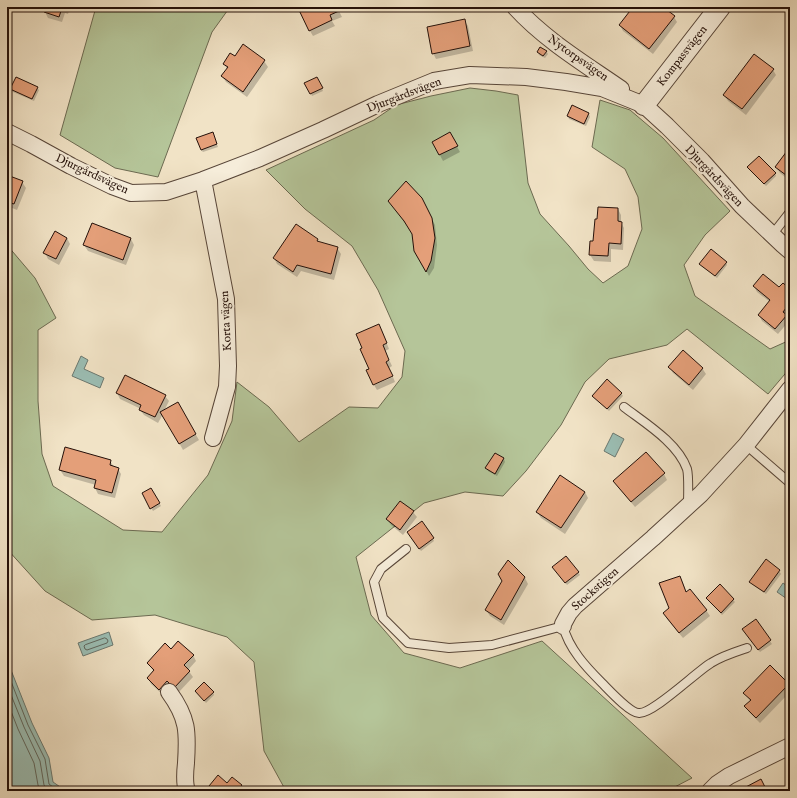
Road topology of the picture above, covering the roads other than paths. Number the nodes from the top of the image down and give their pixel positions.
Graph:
1 (515, 7) edge
2 (720, 7) edge
3 (644, 105) junction
4 (7, 132) edge
5 (203, 180) junction
6 (790, 212) edge
7 (772, 235) junction
8 (790, 251) edge
9 (790, 389) edge
10 (624, 407) dead end
11 (213, 438) dead end
12 (746, 445) junction
13 (790, 483) edge
14 (688, 506) junction
15 (406, 549) dead end
16 (563, 626) junction
17 (747, 648) dead end
18 (169, 692) dead end
19 (790, 746) edge
20 (187, 791) edge
21 (710, 791) edge

1 - 3 street, Nytorpsvägen
2 - 3 street, Kompassvägen
3 - 5 street, Djurgårdsvägen
3 - 7 street, Djurgårdsvägen
4 - 5 street, Djurgårdsvägen
5 - 11 street, Korta vägen
6 - 7 lane
7 - 8 street, Djurgårdsvägen
9 - 12 street, Stockstigen
10 - 14 lane
12 - 13 lane
12 - 14 street, Stockstigen
14 - 16 street, Stockstigen
15 - 16 lane
16 - 17 lane
18 - 20 street
19 - 21 street

